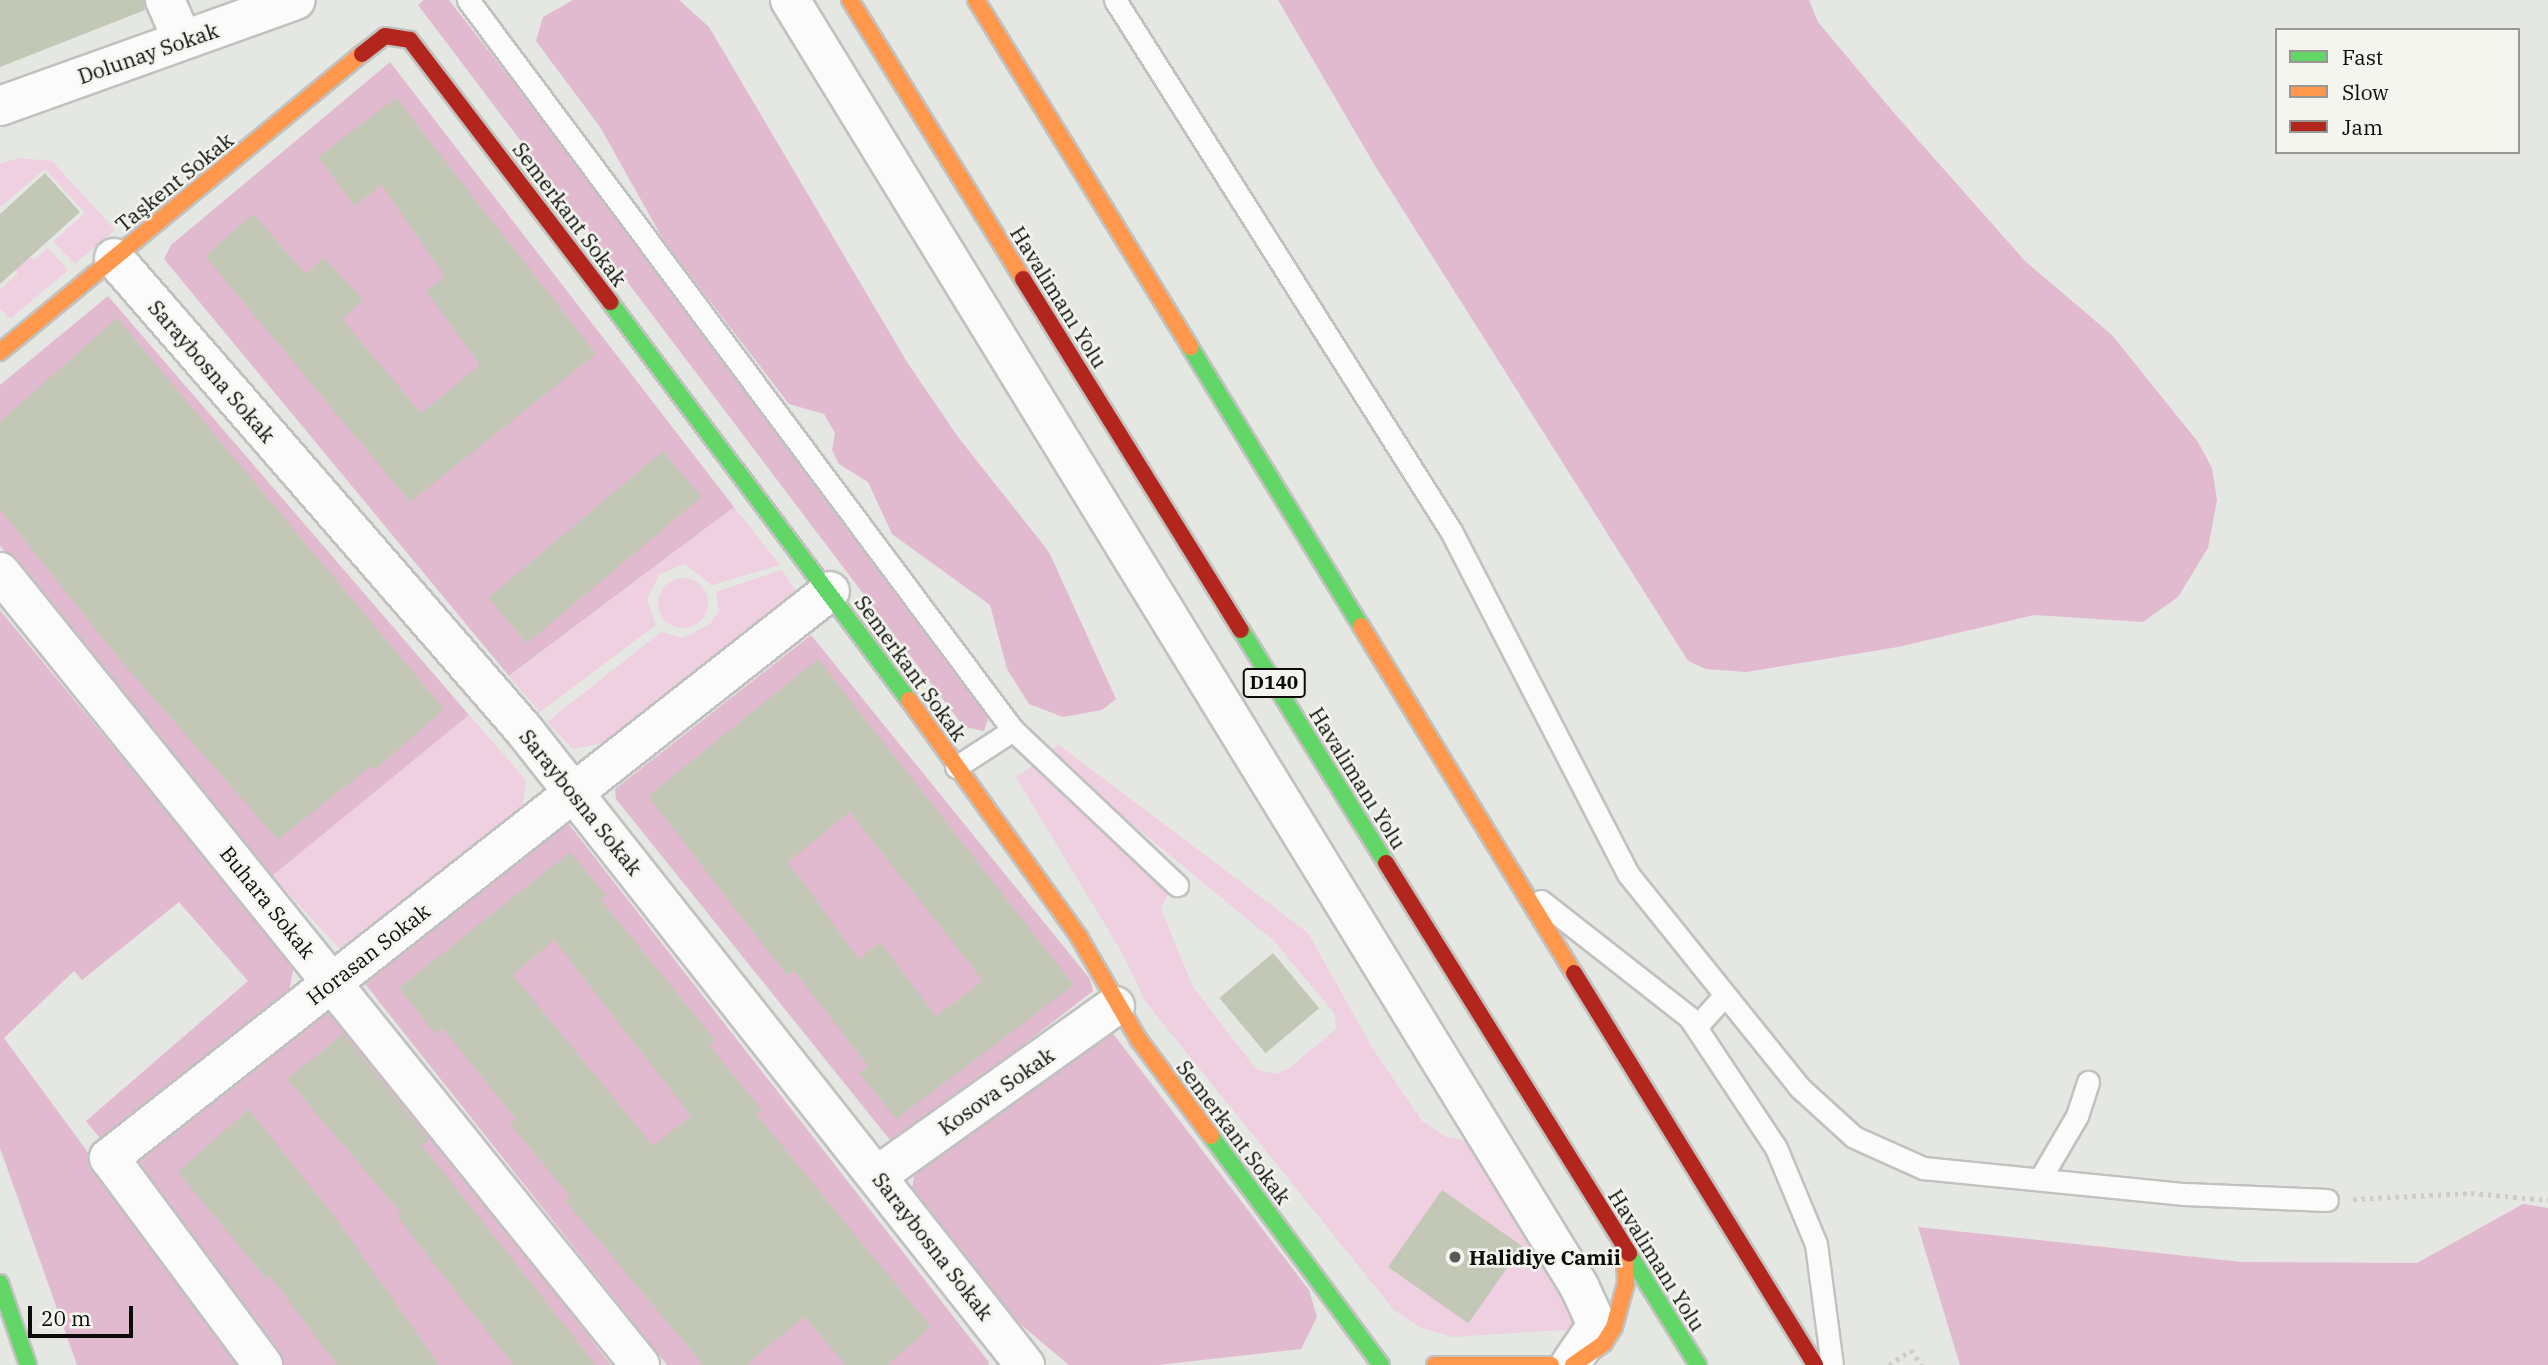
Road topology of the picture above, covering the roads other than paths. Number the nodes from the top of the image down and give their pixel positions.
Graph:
1 (165, 0) edge
2 (296, 0) edge
3 (468, 0) edge
4 (790, 0) edge
5 (850, 0) edge
6 (976, 0) edge
7 (1115, 0) edge
8 (182, 39) junction
9 (374, 44) joint
10 (0, 106) edge
11 (114, 258) junction
12 (0, 352) edge
13 (0, 572) edge
14 (830, 591) junction
15 (1013, 730) junction
16 (956, 767) junction
17 (574, 792) junction
18 (1177, 884) dead end
19 (1520, 886) junction
20 (332, 981) junction
21 (1724, 997) junction
22 (1115, 1006) junction
23 (1697, 1026) junction
24 (2088, 1082) dead end
25 (878, 1175) junction
26 (2040, 1179) junction
27 (2328, 1200) road end
28 (1625, 1249) junction
29 (0, 1283) edge
30 (28, 1365) edge
31 (262, 1365) edge
32 (640, 1365) edge
33 (1025, 1365) edge
34 (1381, 1365) edge
35 (1435, 1365) edge
36 (1551, 1365) edge
37 (1571, 1365) edge
38 (1698, 1365) edge
39 (1815, 1365) edge
40 (1832, 1365) edge

1 - 8 street
2 - 8 street, Dolunay Sokak
3 - 15 lane
4 - 37 street
5 - 28 main road, Havalimanı Yolu / D140
6 - 19 main road
7 - 21 lane
8 - 10 street, Dolunay Sokak
9 - 11 main road, Taşkent Sokak
9 - 14 main road, Semerkant Sokak
11 - 12 main road, Taşkent Sokak
11 - 17 street, Saraybosna Sokak
13 - 20 street, Buhara Sokak
14 - 16 main road, Semerkant Sokak
14 - 17 street, Horasan Sokak
15 - 16 lane
15 - 18 lane
16 - 22 main road, Semerkant Sokak
17 - 20 street, Horasan Sokak
17 - 25 street, Saraybosna Sokak
19 - 23 lane
19 - 39 main road
20 - 31 street, Horasan Sokak
20 - 32 street, Buhara Sokak
21 - 23 lane
21 - 26 lane
22 - 25 street, Kosova Sokak
22 - 34 main road, Semerkant Sokak
23 - 40 lane
24 - 26 lane
25 - 33 street, Saraybosna Sokak
26 - 27 lane
28 - 37 main road
28 - 38 main road, Havalimanı Yolu / D140
29 - 30 main road
35 - 36 main road

